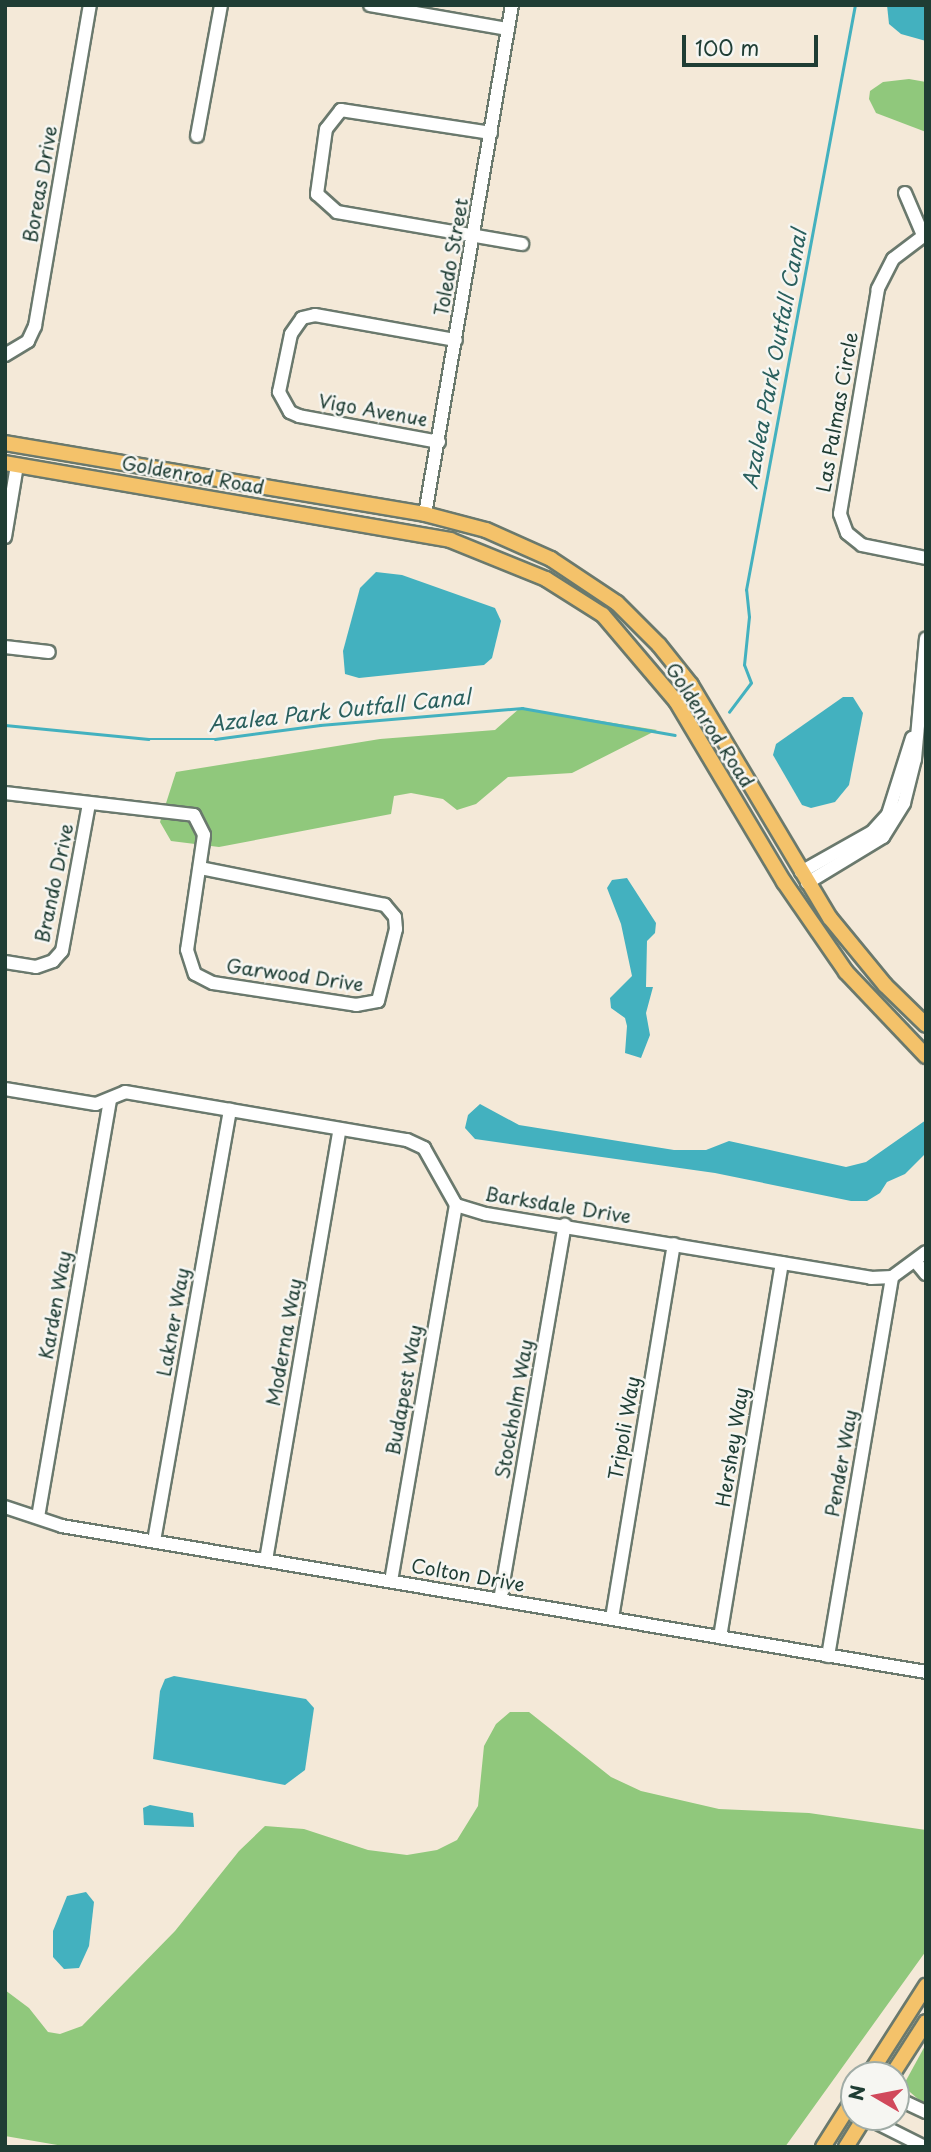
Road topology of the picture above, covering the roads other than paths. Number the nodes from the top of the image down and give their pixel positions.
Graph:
1 (90, 5) edge
2 (221, 5) edge
3 (370, 5) edge
4 (512, 5) edge
5 (508, 29) junction
6 (491, 133) junction
7 (197, 136) dead end
8 (905, 193) dead end
9 (924, 234) edge
10 (475, 236) junction
11 (522, 244) dead end
12 (456, 340) junction
13 (5, 355) edge
14 (439, 442) junction
15 (5, 443) edge
16 (11, 464) edge
17 (230, 481) junction
18 (165, 490) junction
19 (425, 514) junction
20 (5, 537) edge
21 (926, 558) edge
22 (588, 605) junction
23 (641, 627) junction
24 (926, 639) edge
25 (5, 647) edge
26 (48, 652) dead end
27 (5, 793) edge
28 (89, 804) junction
29 (763, 845) junction
30 (200, 868) junction
31 (804, 878) junction
32 (784, 882) junction
33 (830, 918) junction
34 (5, 962) edge
35 (926, 1025) edge
36 (926, 1056) edge
37 (5, 1089) edge
38 (110, 1100) junction
39 (230, 1110) junction
40 (340, 1129) junction
41 (456, 1205) junction
42 (565, 1225) junction
43 (674, 1244) junction
44 (926, 1252) edge
45 (915, 1262) junction
46 (782, 1263) junction
47 (926, 1274) edge
48 (892, 1277) junction
49 (5, 1507) edge
50 (38, 1517) junction
51 (154, 1541) junction
52 (266, 1560) junction
53 (391, 1581) junction
54 (500, 1600) junction
55 (612, 1618) junction
56 (720, 1637) junction
57 (828, 1656) junction
58 (926, 1672) edge
59 (926, 1986) edge
60 (926, 2022) edge
61 (878, 2061) edge
62 (901, 2061) edge
63 (910, 2105) edge
64 (926, 2112) edge
65 (840, 2121) edge
66 (856, 2131) edge
67 (893, 2131) edge
68 (822, 2147) edge
69 (846, 2147) edge
70 (925, 2147) edge

1 - 13 street, Boreas Drive
2 - 7 street
3 - 5 street
4 - 5 street, Toledo Street
5 - 6 street, Toledo Street
6 - 10 street, Toledo Street
6 - 10 street
8 - 9 street
9 - 21 street, Las Palmas Circle
10 - 11 street
10 - 12 street, Toledo Street
12 - 14 street, Toledo Street
12 - 14 street, Vigo Avenue
14 - 19 street, Toledo Street
15 - 17 main road, Goldenrod Road
16 - 18 main road, Goldenrod Road
16 - 20 street
17 - 18 main road
17 - 19 main road, Goldenrod Road
18 - 22 main road, Goldenrod Road
19 - 23 main road, Goldenrod Road
22 - 23 main road
22 - 29 main road, Goldenrod Road
23 - 31 main road, Goldenrod Road
24 - 31 street
25 - 26 street
27 - 28 street, Garwood Drive
28 - 30 street, Garwood Drive
28 - 34 street, Brando Drive
29 - 31 main road
29 - 32 main road, Goldenrod Road
30 - 30 street, Garwood Drive
31 - 33 main road, Goldenrod Road
32 - 33 main road
32 - 36 main road, Goldenrod Road
33 - 35 main road, Goldenrod Road
37 - 38 street, Barksdale Drive
38 - 39 street, Barksdale Drive
38 - 50 street, Karden Way
39 - 40 street, Barksdale Drive
39 - 51 street, Lakner Way
40 - 41 street, Barksdale Drive
40 - 52 street, Moderna Way
41 - 42 street, Barksdale Drive
41 - 53 street, Budapest Way
42 - 43 street, Barksdale Drive
42 - 54 street, Stockholm Way
43 - 46 street, Barksdale Drive
43 - 55 street, Tripoli Way
44 - 45 street
45 - 47 street
45 - 48 street
46 - 48 street, Barksdale Drive
46 - 56 street, Hershey Way
48 - 57 street, Pender Way
49 - 50 street, Colton Drive
50 - 51 street, Colton Drive
51 - 52 street, Colton Drive
52 - 53 street, Colton Drive
53 - 54 street, Colton Drive
54 - 55 street, Colton Drive
55 - 56 street, Colton Drive
56 - 57 street, Colton Drive
57 - 58 street, Colton Drive
59 - 61 main road
60 - 62 main road
63 - 64 street
65 - 68 main road
66 - 69 main road
67 - 70 street

